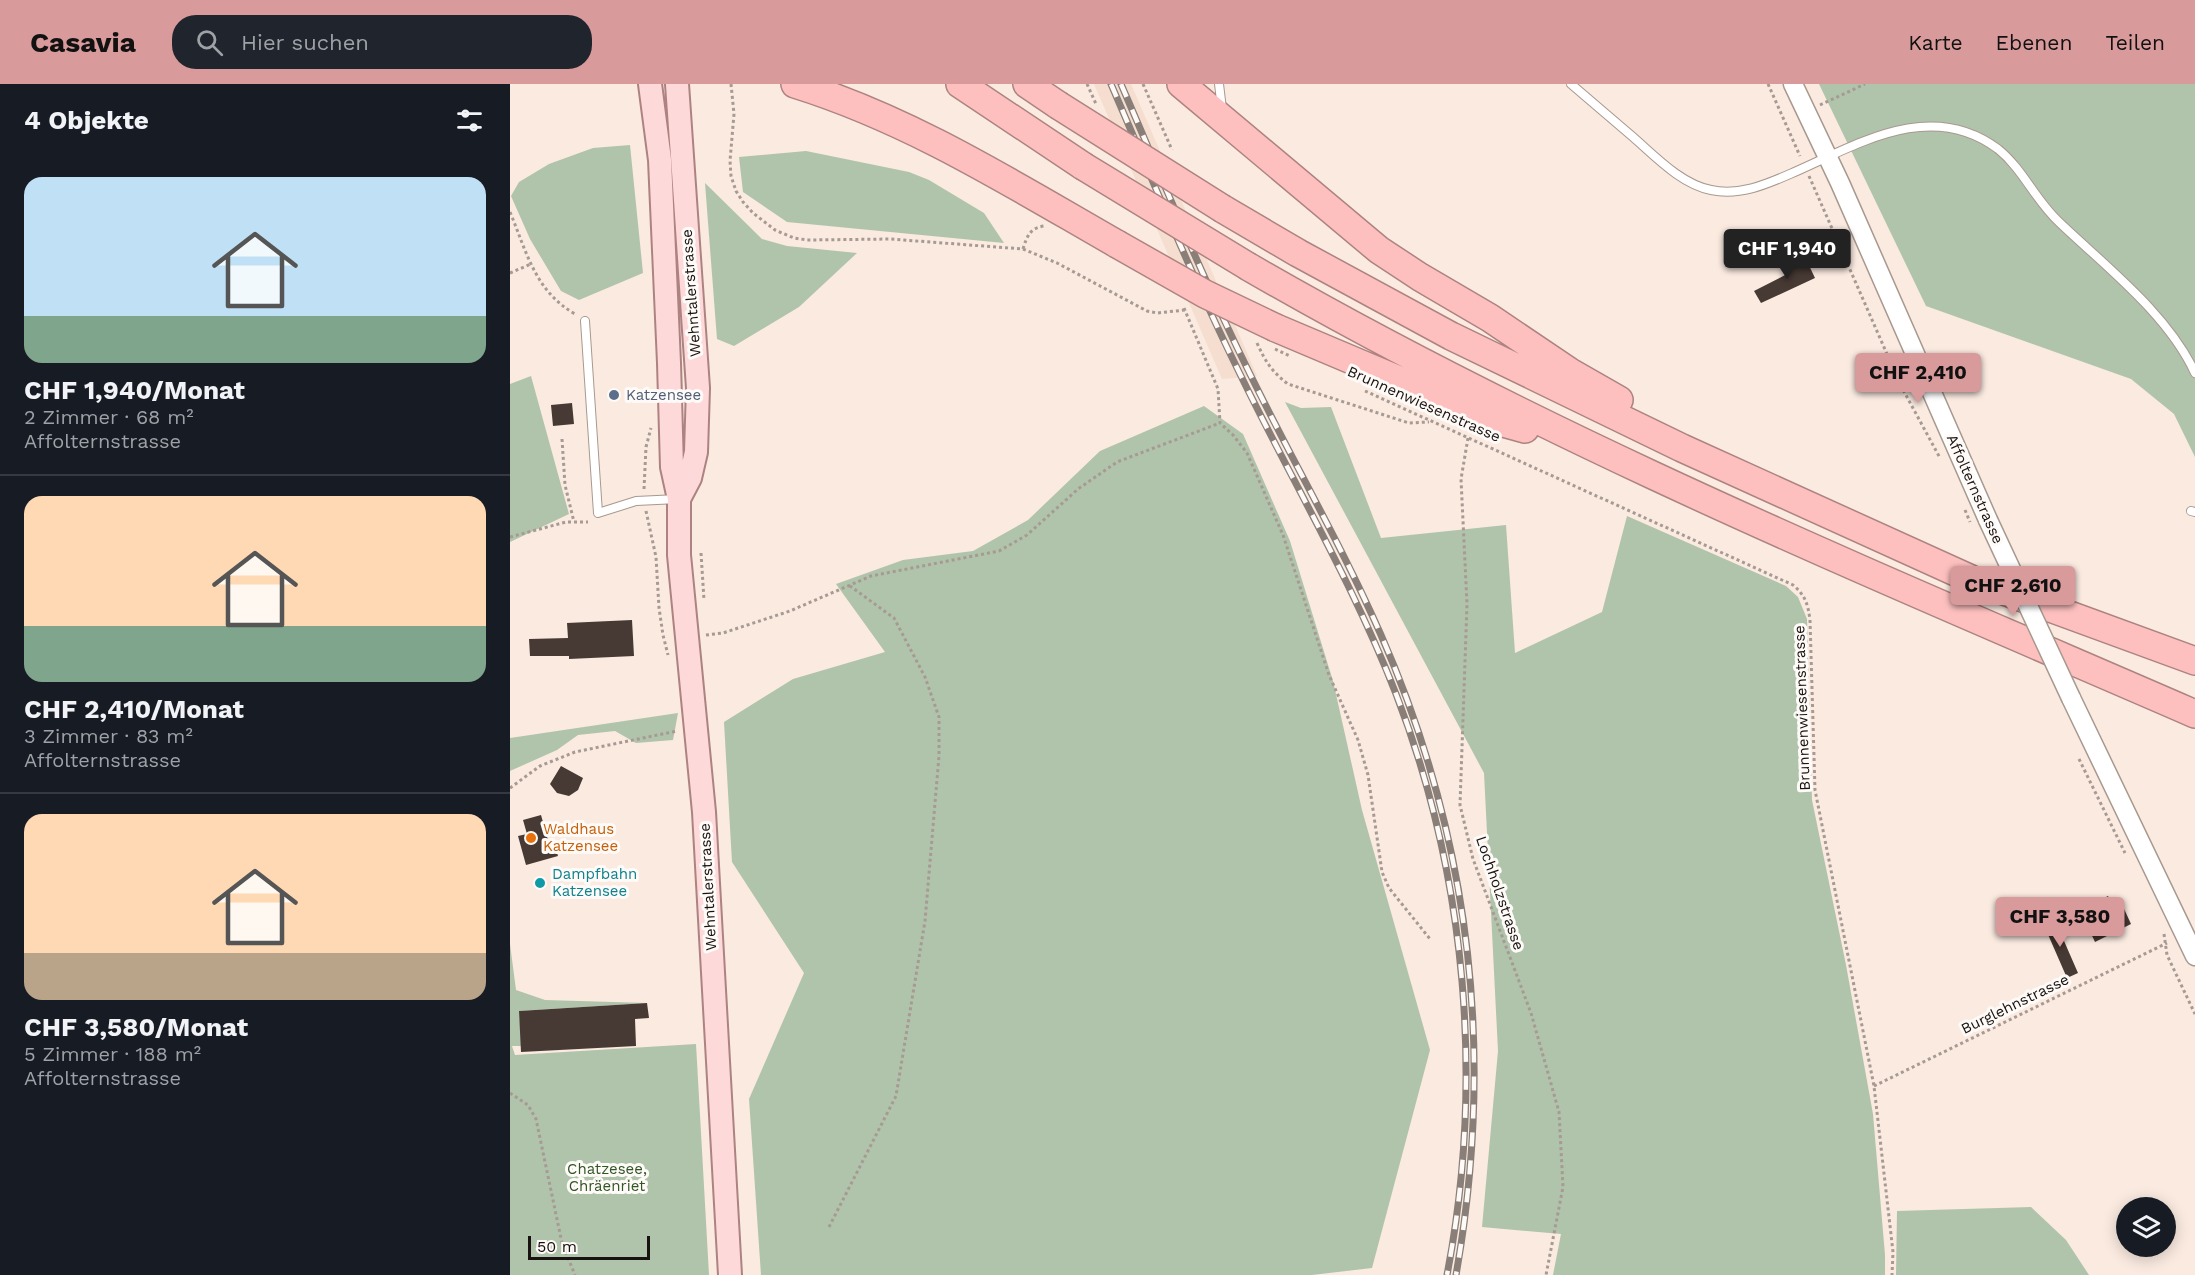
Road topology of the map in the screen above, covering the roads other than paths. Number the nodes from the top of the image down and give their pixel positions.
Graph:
1 (650, 84) edge
2 (677, 84) edge
3 (795, 84) edge
4 (960, 84) edge
5 (1027, 84) edge
6 (1181, 84) edge
7 (1219, 84) edge
8 (1571, 84) edge
9 (1793, 84) edge
10 (1226, 122) junction
11 (1826, 157) junction
12 (585, 321) road end
13 (2195, 373) edge
14 (1596, 449) junction
15 (1786, 495) junction
16 (679, 499) junction
17 (2195, 661) edge
18 (2195, 714) edge
19 (2195, 956) edge
20 (730, 1275) edge

1 - 16 main road, Wehntalerstrasse
2 - 16 main road, Wehntalerstrasse
3 - 14 highway, bridge
4 - 14 highway, bridge
5 - 15 highway, bridge
6 - 10 highway
7 - 10 lane
8 - 11 lane
9 - 11 street, Affolternstrasse
10 - 15 highway
11 - 13 lane
11 - 19 street, Affolternstrasse, bridge
12 - 16 lane
14 - 18 highway
15 - 17 highway
16 - 20 main road, Wehntalerstrasse

